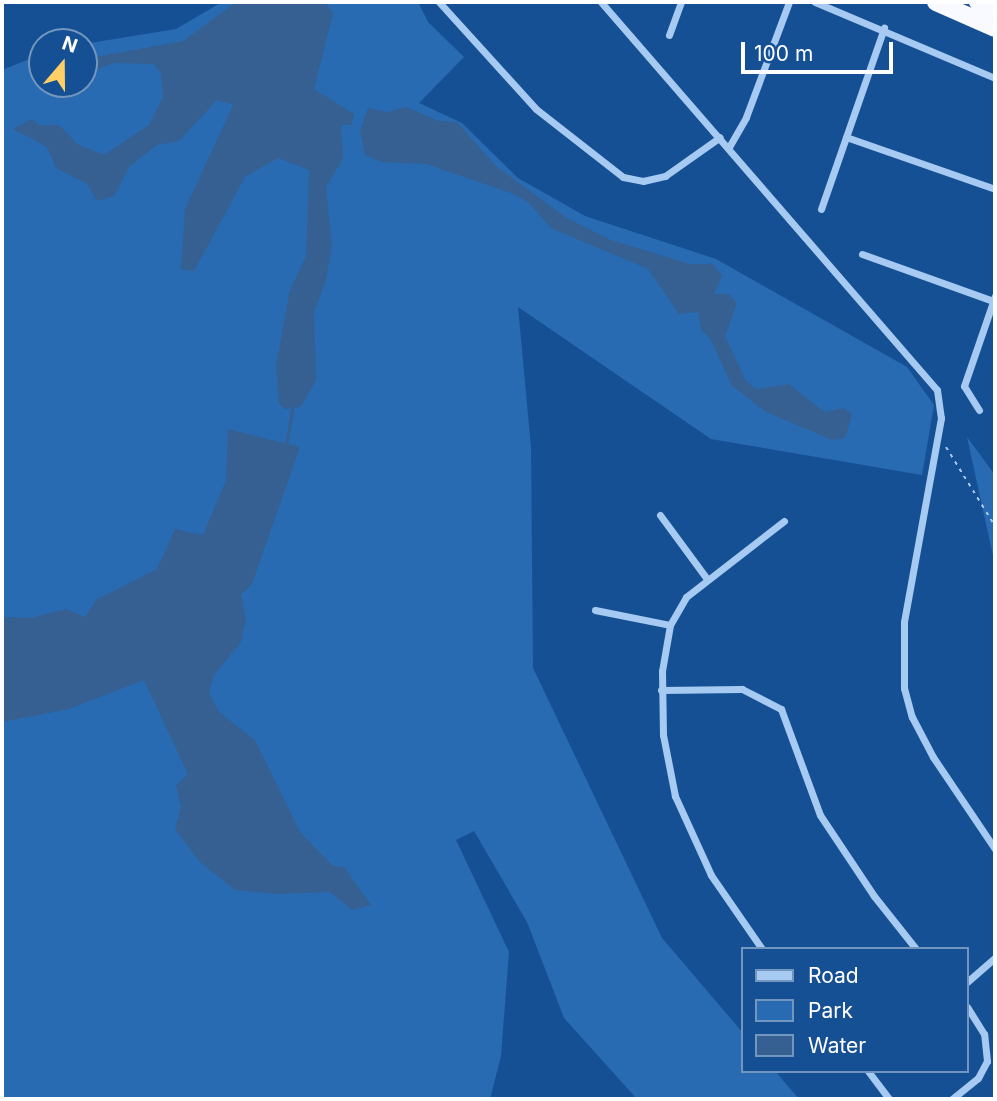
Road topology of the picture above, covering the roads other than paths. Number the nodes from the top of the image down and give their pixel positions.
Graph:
1 (439, 2) edge
2 (601, 2) edge
3 (681, 2) edge
4 (789, 2) edge
5 (815, 2) edge
6 (936, 2) edge
7 (978, 2) edge
8 (995, 9) edge
9 (884, 28) junction
10 (995, 28) edge
11 (669, 35) dead end
12 (995, 78) edge
13 (720, 137) junction
14 (846, 137) junction
15 (729, 147) junction
16 (995, 189) edge
17 (821, 209) dead end
18 (862, 254) dead end
19 (994, 298) edge
20 (979, 410) dead end
21 (660, 515) dead end
22 (784, 522) dead end
23 (707, 579) junction
24 (595, 610) dead end
25 (670, 625) junction
26 (661, 690) junction
27 (995, 849) edge
28 (761, 947) edge
29 (914, 947) edge
30 (995, 958) edge
31 (969, 980) edge
32 (969, 1010) edge
33 (870, 1073) edge
34 (889, 1099) edge
35 (951, 1099) edge

1 - 13 street
2 - 13 street
3 - 11 street
4 - 15 street
5 - 9 street
6 - 10 highway
7 - 8 highway
9 - 12 street
9 - 14 street
13 - 15 street
14 - 16 street
14 - 17 street
15 - 27 street
18 - 19 street
19 - 20 street
21 - 23 street
22 - 23 street
23 - 25 street
24 - 25 street
25 - 26 street
26 - 28 street
26 - 29 street
30 - 31 street
32 - 35 street
33 - 34 street

